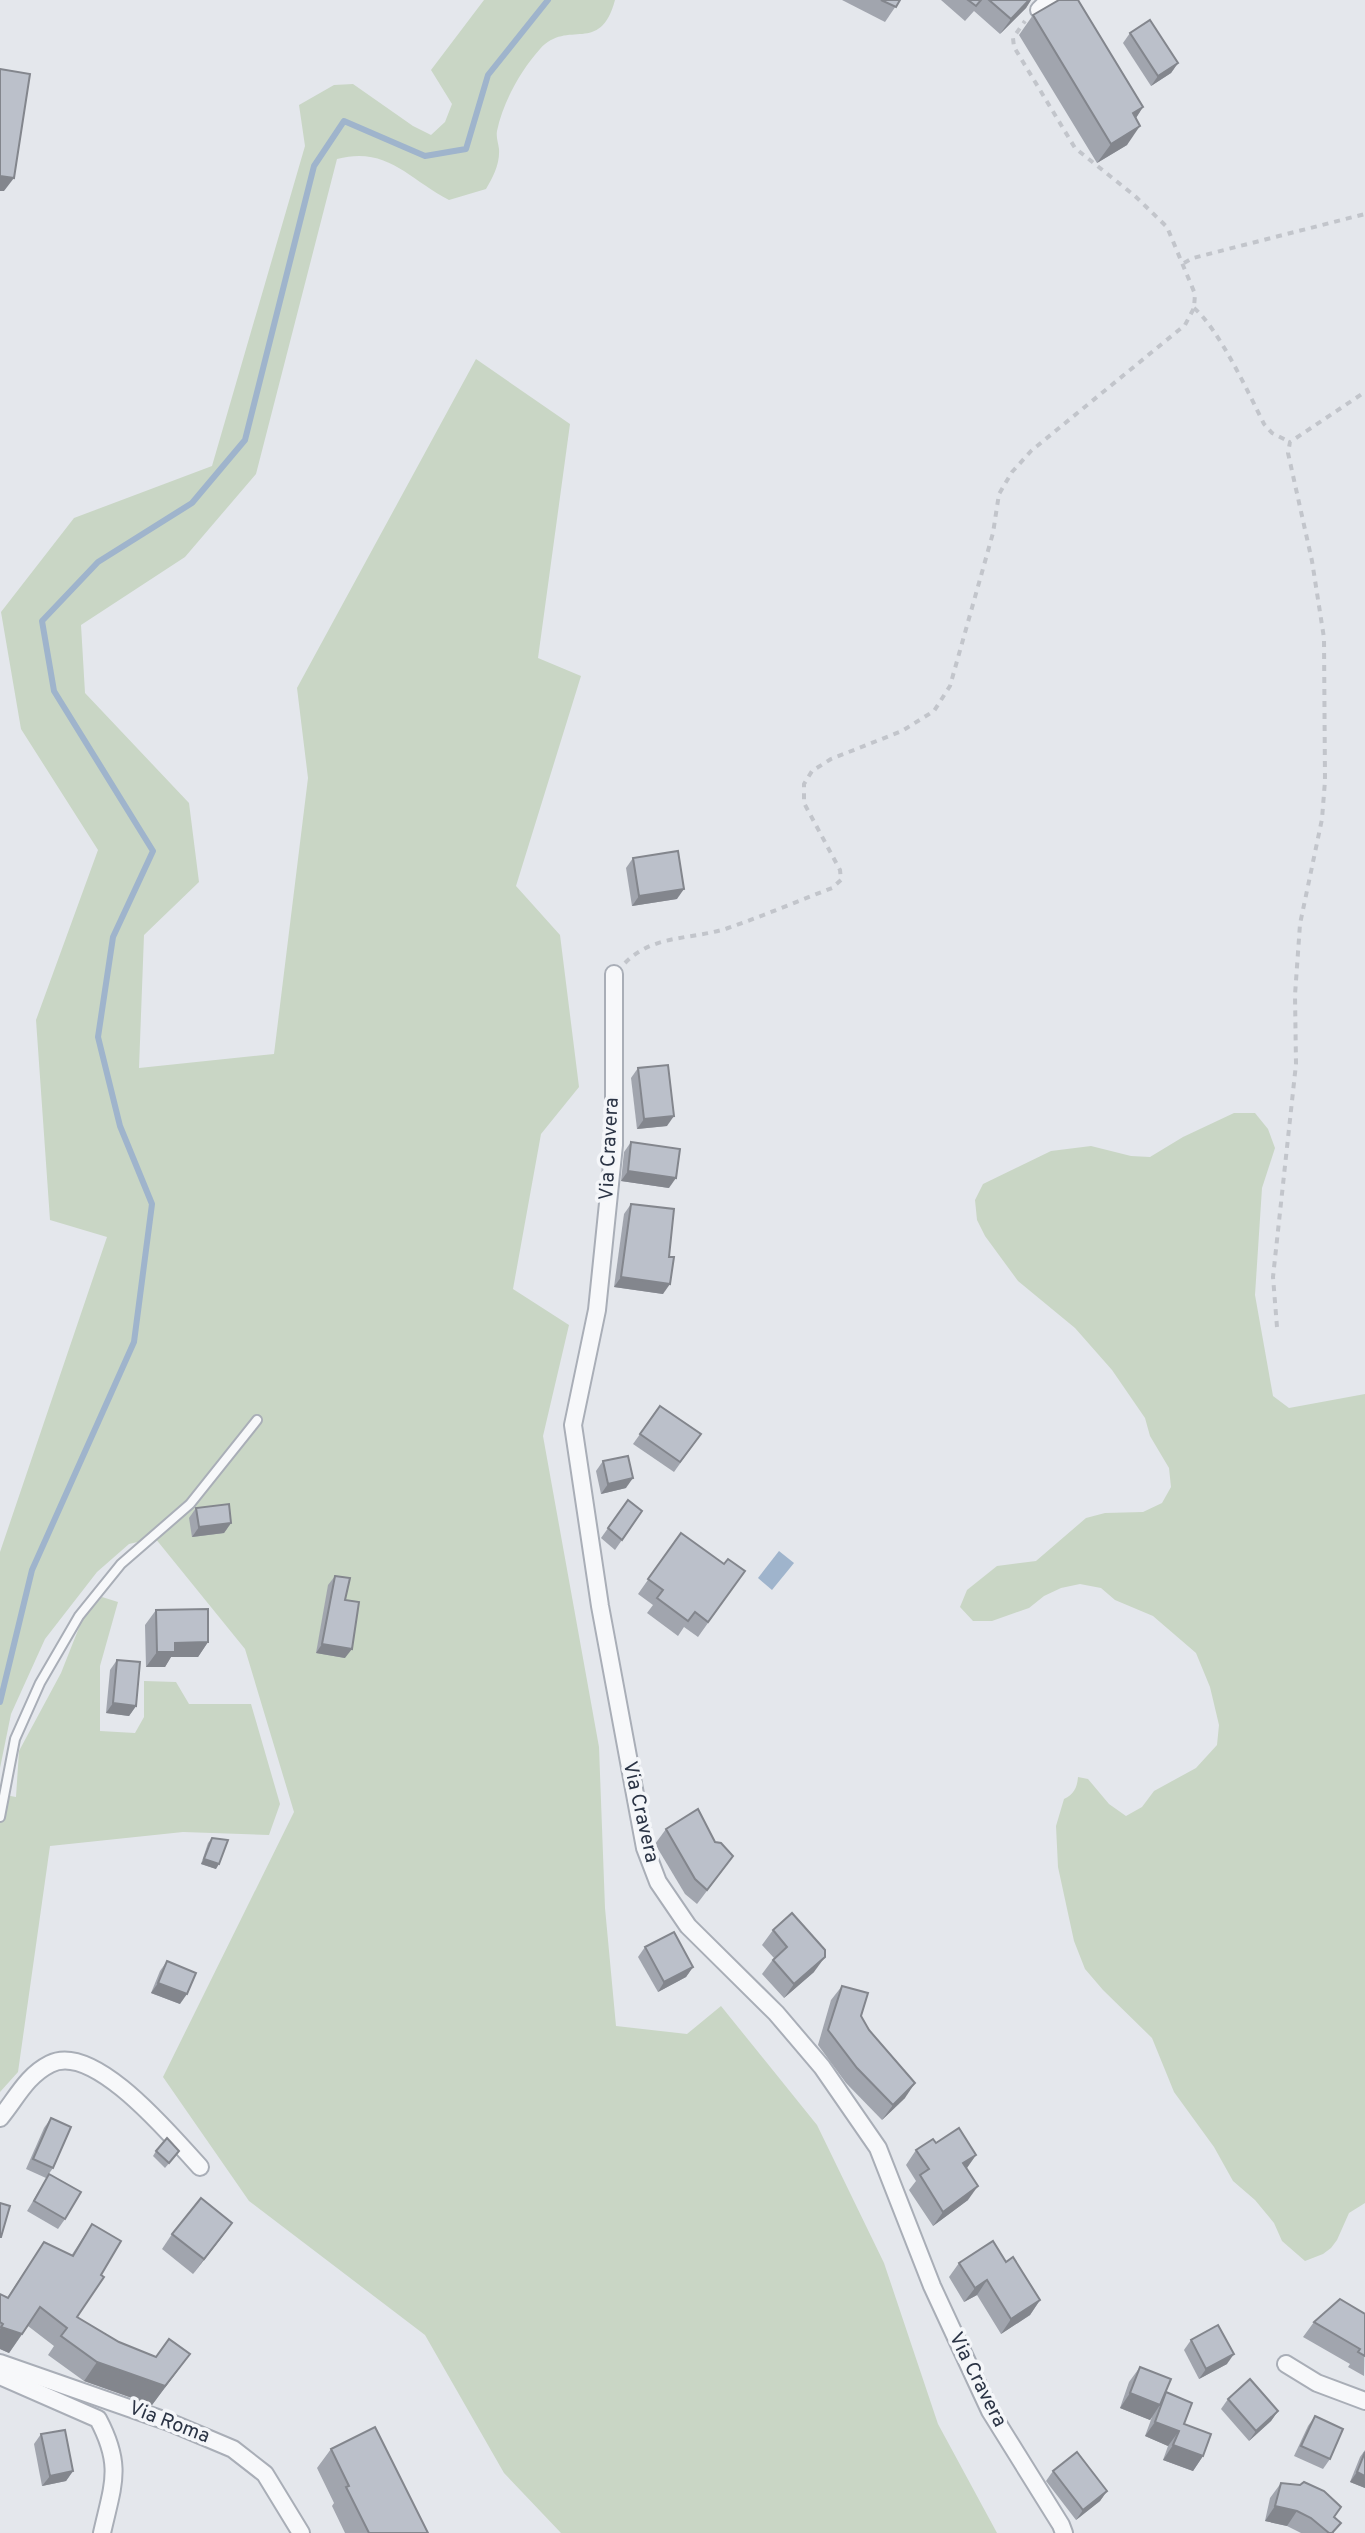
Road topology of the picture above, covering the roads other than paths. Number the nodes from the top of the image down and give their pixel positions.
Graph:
1 (614, 974) road end
2 (257, 1420) dead end
3 (0, 1817) edge
4 (0, 2118) edge
5 (200, 2167) dead end
6 (0, 2363) edge
7 (1286, 2364) dead end
8 (0, 2376) edge
9 (1365, 2401) edge
10 (102, 2533) edge
11 (301, 2533) edge
12 (1064, 2533) edge

1 - 12 street, Via Cravera
2 - 3 lane
4 - 5 street
6 - 11 street, Via Roma
7 - 9 street
8 - 10 street

